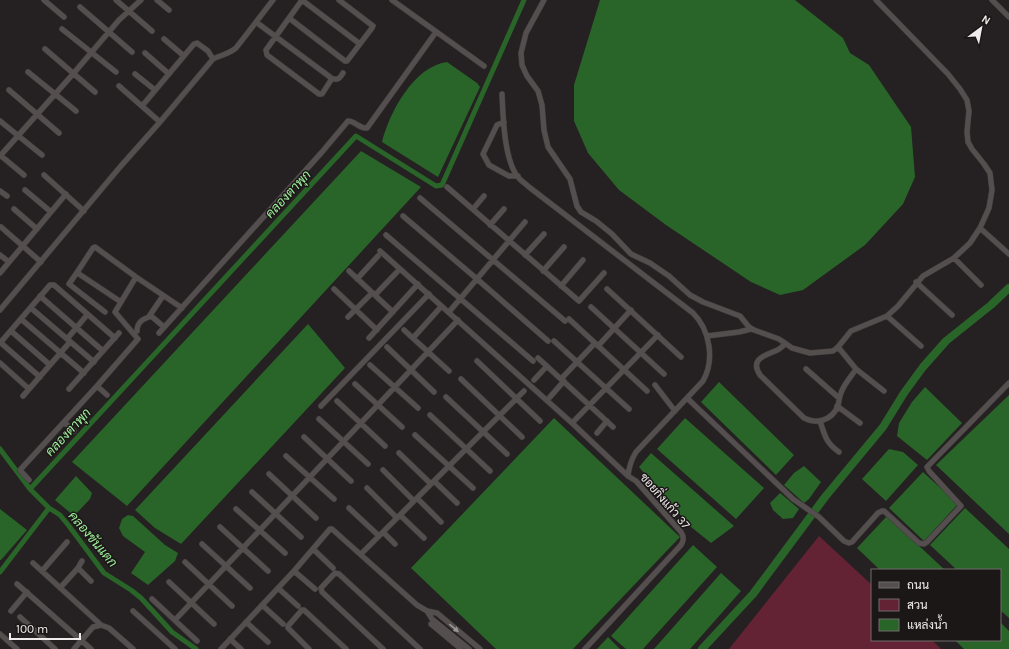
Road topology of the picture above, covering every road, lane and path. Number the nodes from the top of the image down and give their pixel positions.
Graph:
1 (44, 0) edge
2 (116, 0) edge
3 (141, 0) edge
4 (157, 0) edge
5 (273, 0) edge
6 (302, 0) edge
7 (339, 0) edge
8 (392, 0) edge
9 (544, 0) edge
10 (876, 0) edge
11 (992, 0) edge
12 (80, 7) dead end
13 (128, 10) junction
14 (169, 10) dead end
15 (64, 17) dead end
16 (1009, 17) edge
17 (289, 18) junction
18 (256, 22) junction
19 (62, 29) dead end
20 (152, 31) dead end
21 (108, 32) junction
22 (436, 32) junction
23 (276, 37) junction
24 (164, 39) dead end
25 (360, 44) junction
26 (45, 50) dead end
27 (91, 52) junction
28 (132, 52) dead end
29 (145, 52) dead end
30 (184, 56) junction
31 (213, 59) junction
32 (484, 66) dead end
33 (28, 72) dead end
34 (116, 72) dead end
35 (344, 73) dead end
36 (73, 74) junction
37 (135, 74) dead end
38 (169, 74) junction
39 (332, 78) junction
40 (119, 86) dead end
41 (9, 90) dead end
42 (155, 90) junction
43 (95, 92) dead end
44 (54, 94) junction
45 (502, 94) dead end
46 (142, 106) junction
47 (76, 111) dead end
48 (37, 114) junction
49 (0, 121) edge
50 (160, 122) junction
51 (504, 122) junction
52 (59, 133) dead end
53 (18, 135) junction
54 (42, 155) dead end
55 (0, 156) edge
56 (24, 175) dead end
57 (44, 175) dead end
58 (518, 176) junction
59 (448, 187) dead end
60 (25, 190) dead end
61 (0, 191) edge
62 (66, 194) junction
63 (7, 196) dead end
64 (484, 196) dead end
65 (420, 198) dead end
66 (14, 209) dead end
67 (473, 209) junction
68 (504, 209) dead end
69 (84, 211) junction
70 (51, 212) junction
71 (403, 216) dead end
72 (525, 222) dead end
73 (490, 225) junction
74 (1, 227) edge
75 (980, 228) junction
76 (37, 229) junction
77 (544, 234) dead end
78 (386, 235) dead end
79 (509, 241) junction
80 (23, 246) junction
81 (564, 247) dead end
82 (1009, 254) edge
83 (0, 255) edge
84 (525, 255) junction
85 (954, 258) junction
86 (493, 259) junction
87 (583, 260) dead end
88 (9, 262) junction
89 (41, 262) junction
90 (78, 271) junction
91 (349, 271) dead end
92 (543, 271) junction
93 (397, 272) dead end
94 (0, 273) edge
95 (604, 273) dead end
96 (136, 277) junction
97 (357, 279) junction
98 (477, 279) junction
99 (916, 282) junction
100 (418, 284) junction
101 (981, 285) dead end
102 (561, 286) junction
103 (334, 289) dead end
104 (608, 289) dead end
105 (374, 294) junction
106 (429, 294) junction
107 (40, 296) junction
108 (163, 296) junction
109 (460, 298) junction
110 (121, 302) junction
111 (591, 307) dead end
112 (31, 308) junction
113 (182, 308) junction
114 (439, 309) dead end
115 (0, 310) edge
116 (356, 310) junction
117 (631, 310) junction
118 (105, 312) dead end
119 (393, 312) junction
120 (449, 312) junction
121 (87, 315) junction
122 (952, 315) dead end
123 (151, 316) junction
124 (887, 316) junction
125 (348, 317) dead end
126 (21, 320) junction
127 (458, 320) junction
128 (164, 327) junction
129 (76, 328) junction
130 (614, 328) junction
131 (751, 328) junction
132 (377, 330) junction
133 (404, 330) dead end
134 (11, 331) junction
135 (137, 331) dead end
136 (119, 333) dead end
137 (159, 333) dead end
138 (658, 335) junction
139 (707, 336) junction
140 (115, 338) junction
141 (370, 338) dead end
142 (413, 338) junction
143 (68, 340) junction
144 (548, 341) dead end
145 (554, 341) dead end
146 (0, 343) edge
147 (596, 344) junction
148 (785, 344) junction
149 (920, 346) dead end
150 (387, 347) dead end
151 (838, 347) junction
152 (103, 351) junction
153 (428, 352) junction
154 (60, 353) junction
155 (641, 353) junction
156 (681, 357) dead end
157 (538, 358) dead end
158 (477, 360) dead end
159 (533, 361) dead end
160 (94, 362) junction
161 (578, 362) junction
162 (0, 363) edge
163 (50, 365) junction
164 (370, 365) dead end
165 (547, 366) junction
166 (806, 369) dead end
167 (856, 369) junction
168 (411, 370) junction
169 (624, 370) junction
170 (449, 371) dead end
171 (84, 373) junction
172 (664, 374) dead end
173 (40, 376) junction
174 (461, 379) dead end
175 (534, 380) dead end
176 (562, 380) junction
177 (1009, 383) edge
178 (355, 384) dead end
179 (97, 386) junction
180 (655, 386) dead end
181 (394, 387) junction
182 (606, 388) junction
183 (29, 389) junction
184 (69, 389) dead end
185 (524, 391) dead end
186 (647, 391) dead end
187 (884, 391) dead end
188 (434, 392) dead end
189 (107, 394) dead end
190 (24, 396) dead end
191 (446, 397) dead end
192 (550, 397) dead end
193 (687, 398) junction
194 (839, 398) junction
195 (517, 399) junction
196 (337, 401) dead end
197 (378, 405) junction
198 (590, 405) junction
199 (320, 406) dead end
200 (837, 406) junction
201 (418, 408) dead end
202 (629, 409) dead end
203 (675, 411) junction
204 (430, 415) dead end
205 (500, 416) junction
206 (319, 419) dead end
207 (540, 421) dead end
208 (607, 421) junction
209 (820, 421) junction
210 (64, 422) junction
211 (361, 423) junction
212 (572, 423) junction
213 (860, 423) dead end
214 (402, 426) dead end
215 (613, 427) dead end
216 (74, 431) dead end
217 (483, 432) junction
218 (597, 433) dead end
219 (415, 435) dead end
220 (304, 437) dead end
221 (522, 437) dead end
222 (343, 442) junction
223 (385, 446) dead end
224 (467, 449) junction
225 (839, 452) dead end
226 (399, 453) dead end
227 (507, 454) dead end
228 (286, 456) dead end
229 (327, 459) junction
230 (368, 464) dead end
231 (449, 466) junction
232 (383, 470) dead end
233 (490, 471) dead end
234 (269, 474) dead end
235 (628, 476) junction
236 (310, 477) junction
237 (30, 480) dead end
238 (351, 481) dead end
239 (433, 483) junction
240 (366, 488) dead end
241 (473, 488) dead end
242 (252, 492) dead end
243 (292, 496) junction
244 (334, 499) dead end
245 (416, 500) junction
246 (457, 503) dead end
247 (349, 508) dead end
248 (236, 509) dead end
249 (276, 514) junction
250 (399, 517) junction
251 (316, 518) dead end
252 (441, 522) dead end
253 (220, 527) dead end
254 (260, 530) junction
255 (383, 532) junction
256 (379, 536) junction
257 (301, 537) dead end
258 (424, 538) dead end
259 (67, 542) dead end
260 (202, 544) dead end
261 (395, 544) dead end
262 (243, 548) junction
263 (313, 549) junction
264 (285, 553) dead end
265 (361, 554) junction
266 (82, 561) dead end
267 (186, 562) dead end
268 (33, 563) dead end
269 (226, 566) junction
270 (78, 568) junction
271 (333, 568) dead end
272 (294, 570) junction
273 (42, 571) junction
274 (268, 571) dead end
275 (91, 581) dead end
276 (169, 582) dead end
277 (17, 584) dead end
278 (209, 585) junction
279 (60, 588) junction
280 (250, 588) dead end
281 (278, 588) junction
282 (315, 589) dead end
283 (27, 592) junction
284 (152, 599) dead end
285 (192, 603) junction
286 (262, 605) junction
287 (232, 606) dead end
288 (298, 606) dead end
289 (12, 610) dead end
290 (427, 611) junction
291 (132, 612) dead end
292 (20, 617) dead end
293 (175, 620) junction
294 (246, 622) junction
295 (214, 624) dead end
296 (283, 624) dead end
297 (431, 624) dead end
298 (101, 625) junction
299 (0, 634) edge
300 (230, 639) junction
301 (467, 639) junction
302 (82, 640) junction
303 (198, 641) dead end
304 (268, 642) dead end
305 (462, 647) edge
306 (17, 649) edge
307 (55, 649) edge
308 (74, 649) edge
309 (91, 649) edge
310 (133, 649) edge
311 (175, 649) edge
312 (221, 649) edge
313 (241, 649) edge
314 (309, 649) edge
315 (346, 649) edge
316 (383, 649) edge
317 (420, 649) edge
318 (469, 649) edge
319 (480, 649) edge
320 (585, 649) edge

1 - 15 street
2 - 13 street
3 - 13 street
4 - 14 street
5 - 18 street
6 - 17 street
6 - 25 street
7 - 25 street
8 - 22 street
9 - 131 street
10 - 75 street
11 - 16 street
12 - 21 street
13 - 20 street
13 - 21 street
17 - 23 street
17 - 25 street
18 - 23 street
18 - 31 street
19 - 27 street
21 - 27 street
21 - 28 street
22 - 32 street
22 - 113 street
23 - 39 street
23 - 39 street
24 - 30 street
26 - 36 street
27 - 34 street
27 - 36 street
29 - 38 street
30 - 31 street
30 - 38 street
31 - 50 street
33 - 44 street
35 - 39 street
36 - 43 street
36 - 44 street
37 - 42 street
38 - 42 street
40 - 46 street
41 - 48 street
42 - 46 street
44 - 47 street
44 - 48 street
45 - 51 street
46 - 50 street
48 - 52 street
48 - 53 street
49 - 53 street
50 - 69 street
51 - 58 street
51 - 58 street
53 - 54 street
53 - 55 street
55 - 56 street
57 - 62 street
58 - 139 street
59 - 67 street
60 - 70 street
61 - 63 street
62 - 69 street
62 - 70 street
64 - 67 street
65 - 86 street
66 - 76 street
67 - 73 street
68 - 73 street
69 - 89 street
70 - 76 street
71 - 98 street
72 - 79 street
73 - 79 street
74 - 80 street
75 - 82 street
75 - 85 street
76 - 80 street
77 - 84 street
78 - 109 street
79 - 84 street
79 - 86 street
80 - 88 street
80 - 89 street
81 - 92 street
83 - 88 street
84 - 92 street
85 - 99 street
85 - 101 street
86 - 98 street
86 - 147 street
87 - 102 street
88 - 94 street
89 - 115 street
90 - 96 street
90 - 110 street
90 - 118 street
91 - 97 street
92 - 102 street
93 - 105 street
95 - 102 street
96 - 108 street
96 - 110 street
97 - 100 street
97 - 105 street
98 - 109 street
98 - 144 street
99 - 122 street
99 - 124 street
100 - 106 street
100 - 119 street
103 - 116 street
104 - 117 street
105 - 116 street
105 - 119 street
106 - 120 street
106 - 199 street
107 - 112 street
107 - 121 street
107 - 129 street
108 - 113 street
108 - 123 street
109 - 120 street
109 - 159 street
110 - 179 street
111 - 130 street
112 - 126 street
112 - 143 street
113 - 128 street
114 - 142 street
116 - 125 street
116 - 132 street
117 - 130 street
117 - 138 street
119 - 132 street
120 - 127 street
121 - 129 street
121 - 140 street
123 - 128 street
123 - 135 street
124 - 149 street
124 - 151 street
126 - 134 street
126 - 154 street
127 - 153 street
127 - 212 street
128 - 137 street
129 - 143 street
129 - 152 street
130 - 147 street
130 - 155 street
131 - 139 street
131 - 148 street
132 - 141 street
133 - 142 street
134 - 146 street
134 - 163 street
136 - 140 street
138 - 155 street
138 - 156 street
139 - 193 street, ซอยกิ่งแก้ว 37
140 - 152 street
142 - 153 street
143 - 154 street
143 - 160 street
145 - 161 street
146 - 173 street
147 - 161 street
147 - 169 street
148 - 151 street
148 - 209 street
150 - 168 street
151 - 167 street
152 - 160 street
153 - 168 street
153 - 170 street
154 - 163 street
154 - 171 street
155 - 169 street
155 - 172 street
157 - 165 street
158 - 195 street
160 - 171 street
161 - 176 street
161 - 182 street
162 - 183 street
163 - 173 street
164 - 181 street
165 - 175 street
165 - 176 street
166 - 194 street
167 - 187 street
167 - 194 street
168 - 181 street
168 - 188 street
169 - 182 street
169 - 186 street
171 - 184 street
173 - 183 street
174 - 205 street
176 - 192 street
176 - 198 street
177 - 193 street
178 - 197 street
179 - 189 street
179 - 210 street
180 - 203 street
181 - 197 street
181 - 201 street
182 - 198 street
182 - 202 street
183 - 190 street
185 - 195 street
191 - 217 street
193 - 203 street, ซอยกิ่งแก้ว 37
194 - 200 street
195 - 205 street
195 - 207 street
196 - 211 street
197 - 211 street
197 - 214 street
198 - 208 street
198 - 212 street
200 - 209 street
200 - 213 street
203 - 235 street, ซอยกิ่งแก้ว 37
204 - 224 street
205 - 217 street
205 - 221 street
206 - 222 street
208 - 215 street
208 - 218 street
209 - 225 street
210 - 216 street
210 - 237 street
211 - 222 street
211 - 223 street
212 - 235 street
217 - 224 street
217 - 227 street
219 - 231 street
220 - 229 street
222 - 229 street
222 - 230 street
224 - 231 street
224 - 233 street
226 - 239 street
228 - 236 street
229 - 236 street
229 - 238 street
231 - 239 street
231 - 241 street
232 - 245 street
234 - 243 street
235 - 320 street, ซอยกิ่งแก้ว 37
236 - 243 street
236 - 244 street
239 - 245 street
239 - 246 street
240 - 250 street
242 - 249 street
243 - 249 street
243 - 251 street
245 - 250 street
245 - 252 street
247 - 256 street
248 - 254 street
249 - 254 street
249 - 257 street
250 - 255 street
250 - 258 street
253 - 262 street
254 - 262 street
254 - 264 street
255 - 256 street
255 - 261 street
256 - 265 street
259 - 273 street
260 - 269 street
262 - 269 street
262 - 274 street
263 - 265 street
263 - 271 street
263 - 272 street
265 - 290 street
266 - 270 street
267 - 278 street
268 - 273 street
269 - 278 street
269 - 280 street
270 - 275 street
270 - 279 street
272 - 281 street
272 - 282 street
273 - 279 street
276 - 285 street
277 - 283 street
278 - 285 street
278 - 287 street
279 - 298 street
281 - 286 street
281 - 288 street
283 - 289 street
283 - 302 street
284 - 293 street
285 - 293 street
285 - 295 street
286 - 294 street
286 - 296 street
290 -> 301 street
290 - 305 street
291 - 311 street
292 - 307 street
293 - 303 street
294 - 300 street
294 - 304 street
297 - 305 street
298 - 302 street
298 - 310 street
299 - 306 street
300 - 312 street
300 - 313 street
301 - 305 street
301 - 319 street
302 - 308 street
302 - 309 street
305 - 318 street
314 - 315 street
316 - 317 street

